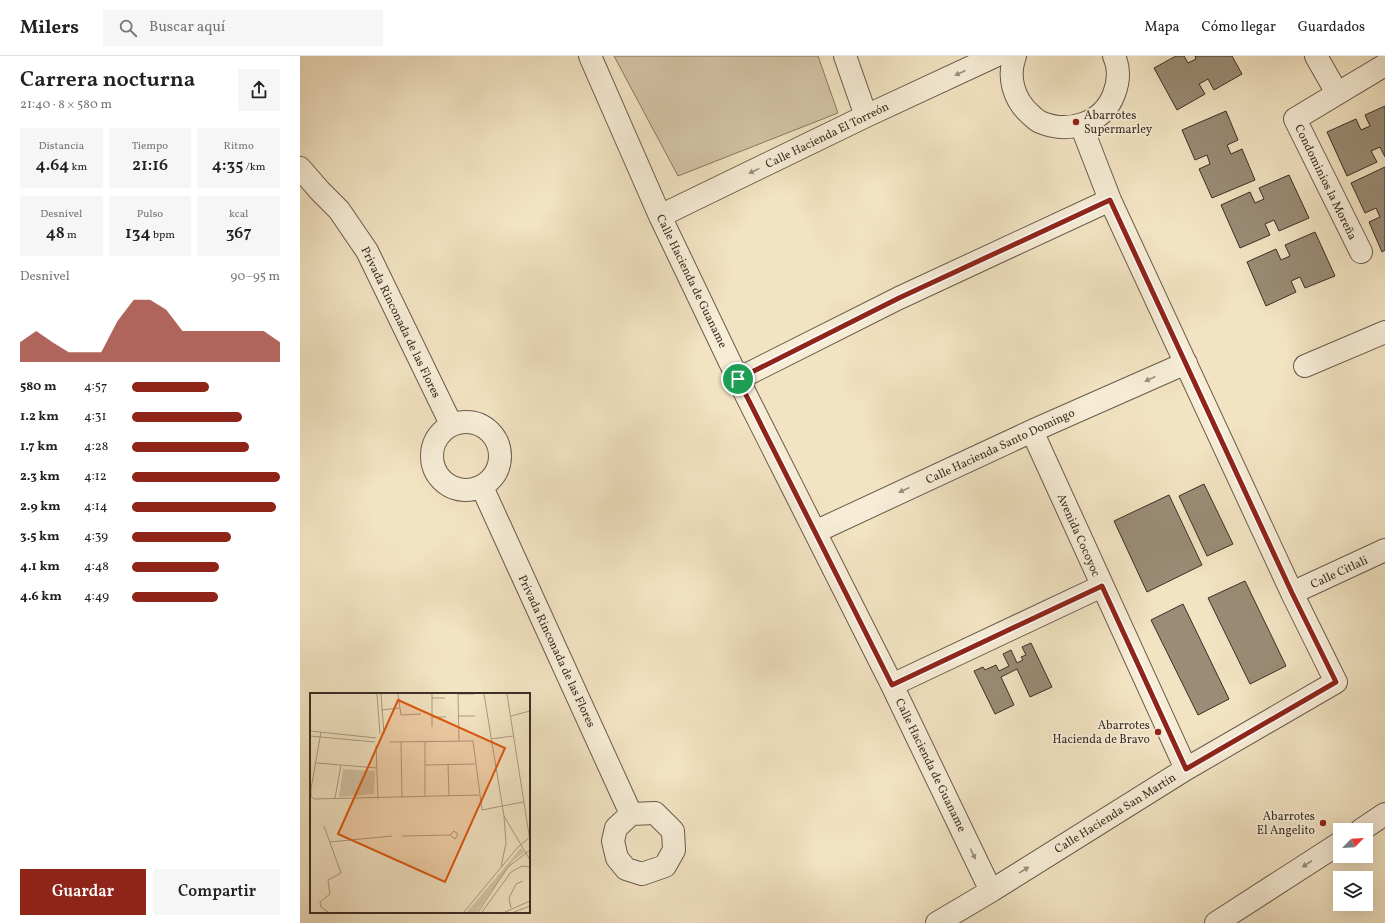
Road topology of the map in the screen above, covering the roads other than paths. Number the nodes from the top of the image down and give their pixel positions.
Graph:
1 (590, 56) edge
2 (845, 56) edge
3 (995, 56) edge
4 (1015, 56) edge
5 (1316, 56) edge
6 (1122, 59) edge
7 (1385, 65) edge
8 (1337, 93) junction
9 (866, 116) junction
10 (1081, 125) junction
11 (300, 168) edge
12 (1110, 200) junction
13 (660, 216) junction
14 (1361, 252) dead end
15 (1383, 339) edge
16 (1186, 363) junction
17 (1305, 366) dead end
18 (738, 379) junction
19 (451, 424) junction
20 (1032, 431) junction
21 (482, 488) junction
22 (815, 532) junction
23 (1385, 550) edge
24 (1102, 586) junction
25 (1292, 593) junction
26 (892, 685) junction
27 (1186, 769) junction
28 (631, 814) dead end
29 (1385, 814) edge
30 (1372, 823) edge
31 (1333, 848) edge
32 (991, 891) junction
33 (936, 923) edge
34 (1216, 923) edge

1 - 13 street, Calle Hacienda de Guaname
2 - 9 street
3 -> 9 street, Calle Hacienda El Torreón
4 - 10 street
5 - 8 street
6 - 10 street
7 - 8 street, Condominios la Moreña
8 - 14 street, Condominios la Moreña
9 -> 13 street, Calle Hacienda El Torreón
10 - 12 street
11 - 19 street, Privada Rinconada de las Flores
12 - 16 street
12 - 18 street
13 - 18 street, Calle Hacienda de Guaname
15 - 17 street
16 -> 20 street, Calle Hacienda Santo Domingo
16 - 25 street
18 - 22 street, Calle Hacienda de Guaname
19 - 21 street
19 - 21 street
20 -> 22 street, Calle Hacienda Santo Domingo
20 - 24 street, Avenida Cocoyoc
21 - 28 street, Privada Rinconada de las Flores
22 - 26 street, Calle Hacienda de Guaname
23 - 25 street, Calle Citlali
24 - 26 street
24 - 27 street, Avenida Cocoyoc
25 - 27 street, Calle Hacienda San Martín
26 -> 32 street, Calle Hacienda de Guaname
32 -> 27 street, Calle Hacienda San Martín
29 - 30 street
31 -> 34 street
32 - 33 street, Calle Hacienda San Martín

